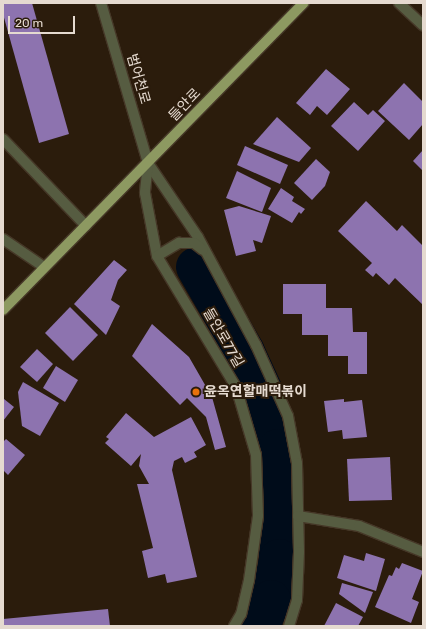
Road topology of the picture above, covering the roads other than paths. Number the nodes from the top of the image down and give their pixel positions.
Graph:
1 (101, 3) edge
2 (304, 3) edge
3 (399, 3) edge
4 (423, 25) edge
5 (3, 139) edge
6 (148, 163) junction
7 (86, 226) junction
8 (3, 239) edge
9 (206, 252) junction
10 (157, 256) junction
11 (44, 267) junction
12 (3, 310) edge
13 (298, 516) junction
14 (423, 552) edge
15 (234, 626) edge
16 (288, 626) edge

1 - 6 street, 범어천로
2 - 6 main road, 들안로
3 - 4 street
5 - 7 street
6 - 7 main road, 들안로
6 - 9 street
6 - 10 street, 들안로77길
7 - 11 main road, 들안로
8 - 11 street
9 - 10 street
9 - 13 street
10 - 15 street, 들안로77길
11 - 12 main road, 들안로
13 - 14 street
13 - 16 street

